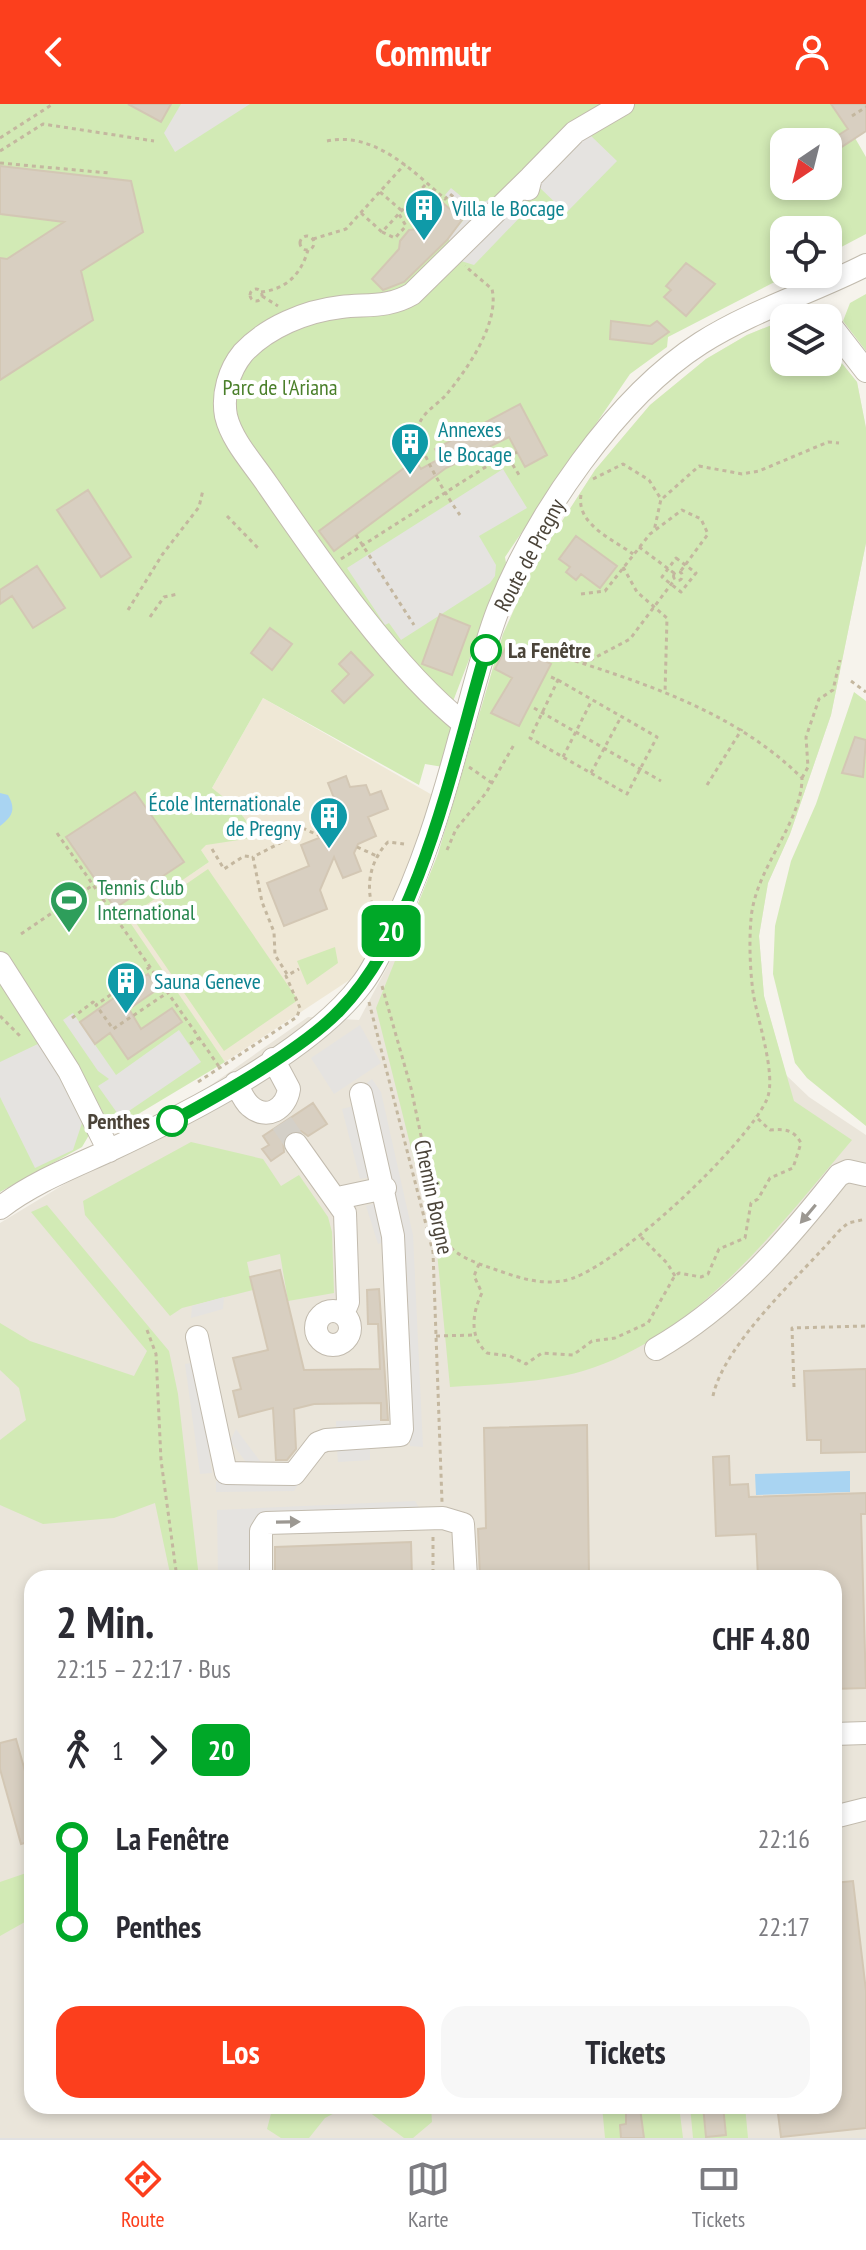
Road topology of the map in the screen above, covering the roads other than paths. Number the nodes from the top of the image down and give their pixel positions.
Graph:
1 (623, 104) edge
2 (866, 265) edge
3 (813, 289) junction
4 (820, 304) edge
5 (842, 340) edge
6 (866, 371) edge
7 (464, 724) junction
8 (0, 963) edge
9 (273, 1059) junction
10 (228, 1076) junction
11 (361, 1094) dead end
12 (296, 1144) tunnel mouth
13 (109, 1151) junction
14 (866, 1175) edge
15 (385, 1188) junction
16 (338, 1198) junction
17 (0, 1208) edge
18 (343, 1314) dead end
19 (197, 1337) dead end
20 (656, 1349) dead end
21 (261, 1570) edge
22 (466, 1570) edge
23 (866, 1733) edge
24 (842, 1734) edge
25 (866, 1809) edge
26 (842, 1815) edge

1 - 7 street
2 - 3 street, Route de Pregny
3 - 4 street
3 - 7 street, Route de Pregny
5 - 6 street
7 - 9 street, Route de Pregny
8 - 13 street
9 - 10 street, Route de Pregny
9 - 10 street
10 - 13 street, Route de Pregny
11 - 15 street
12 - 16 street
13 - 17 street, Route de Pregny
14 -> 20 street
15 - 16 street
15 - 19 street
16 - 18 street
21 -> 22 street
23 - 24 street
25 - 26 street

